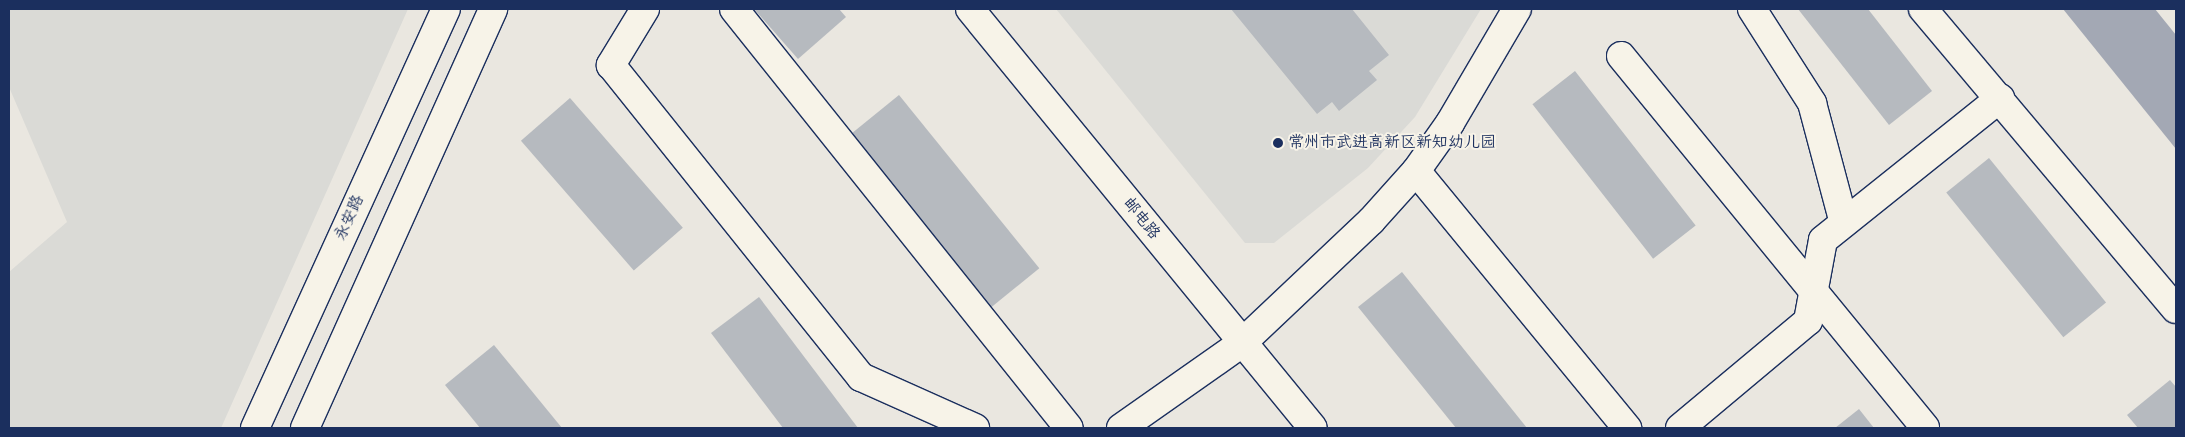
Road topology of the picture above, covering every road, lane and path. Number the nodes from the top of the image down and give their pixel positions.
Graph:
1 (446, 9) edge
2 (493, 9) edge
3 (645, 9) edge
4 (734, 9) edge
5 (970, 9) edge
6 (1517, 9) edge
7 (1752, 9) edge
8 (1923, 9) edge
9 (1621, 56) dead end
10 (2000, 98) junction
11 (1416, 171) junction
12 (1844, 222) junction
13 (1813, 294) junction
14 (2176, 309) edge
15 (1242, 343) junction
16 (255, 428) edge
17 (304, 428) edge
18 (975, 428) edge
19 (1069, 428) edge
20 (1121, 428) edge
21 (1313, 428) edge
22 (1627, 428) edge
23 (1680, 428) edge
24 (1925, 428) edge

1 - 16 street, 永安路
2 - 17 street
3 - 18 street
4 - 19 street
5 - 15 street, 邮电路
6 - 11 street
7 - 12 street
8 - 10 street
9 - 13 street
10 - 12 street
10 - 14 street
11 - 15 street
11 - 22 street
12 - 13 street
13 - 23 street
13 - 24 street
15 - 20 street
15 - 21 street, 邮电路

